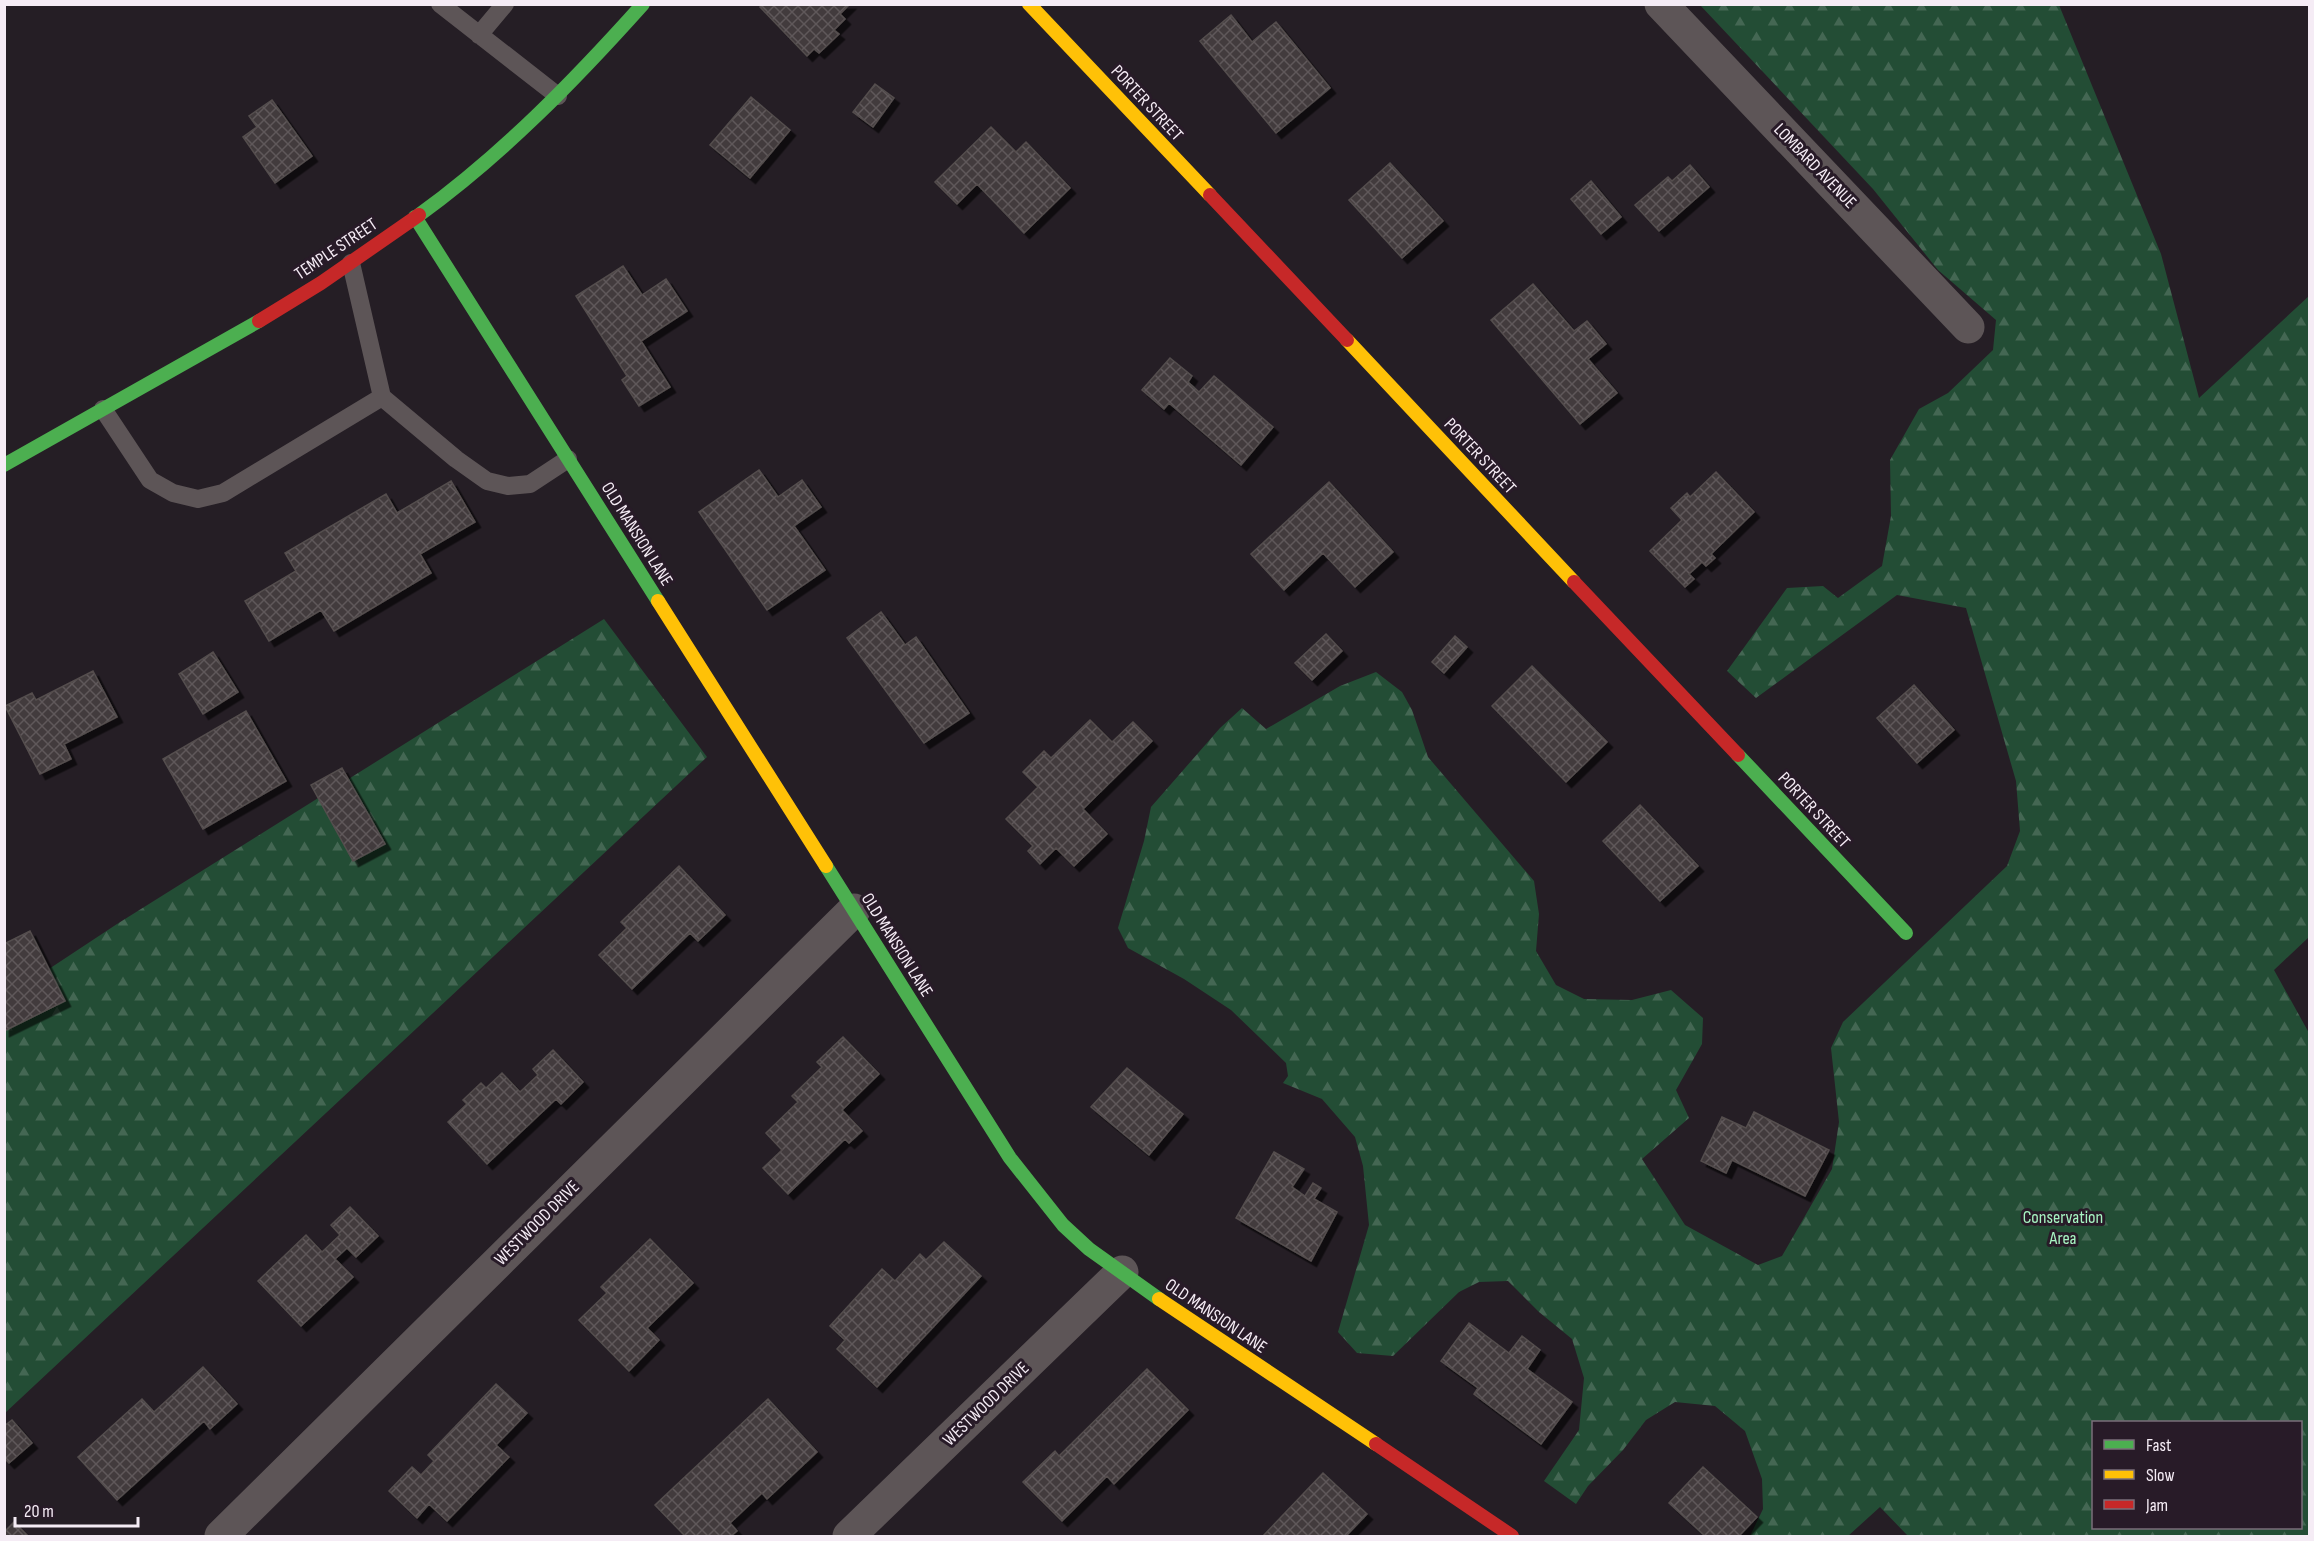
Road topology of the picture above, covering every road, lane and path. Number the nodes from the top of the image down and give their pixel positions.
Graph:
1 (440, 4) edge
2 (506, 4) edge
3 (643, 4) edge
4 (1029, 4) edge
5 (1661, 4) edge
6 (479, 35) junction
7 (558, 96) junction
8 (415, 217) junction
9 (351, 263) junction
10 (1968, 327) dead end
11 (382, 397) junction
12 (103, 409) junction
13 (568, 459) junction
14 (4, 465) edge
15 (854, 910) junction
16 (1906, 933) dead end
17 (1122, 1272) junction
18 (1496, 1532) edge
19 (220, 1536) edge
20 (849, 1536) edge

1 - 6 lane
2 - 6 lane
3 - 7 street, TEMPLE STREET
4 - 16 street, PORTER STREET
5 - 10 street, LOMBARD AVENUE
6 - 7 lane
7 - 8 street, TEMPLE STREET
8 - 9 street, TEMPLE STREET
8 - 13 street, OLD MANSION LANE
9 - 11 lane
9 - 12 street, TEMPLE STREET
11 - 12 lane
11 - 13 lane
12 - 14 street, TEMPLE STREET
13 - 15 street, OLD MANSION LANE
15 - 17 street, OLD MANSION LANE
15 - 19 street, WESTWOOD DRIVE
17 - 18 street, OLD MANSION LANE
17 - 20 street, WESTWOOD DRIVE

